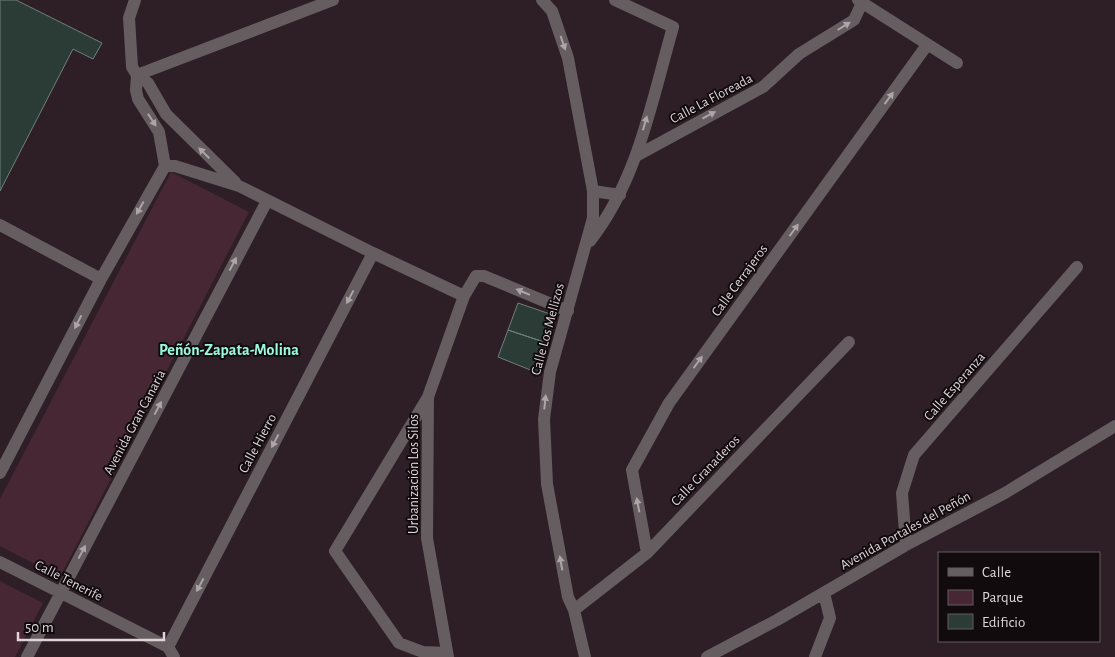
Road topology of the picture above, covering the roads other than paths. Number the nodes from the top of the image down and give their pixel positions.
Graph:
1 (135, 0) edge
2 (333, 0) edge
3 (542, 0) edge
4 (615, 0) edge
5 (860, 2) edge
6 (554, 5) edge
7 (927, 45) junction
8 (957, 63) dead end
9 (137, 75) junction
10 (636, 156) junction
11 (165, 166) junction
12 (239, 186) junction
13 (593, 192) junction
14 (620, 195) junction
15 (267, 201) junction
16 (0, 225) edge
17 (587, 245) junction
18 (373, 253) junction
19 (1077, 267) dead end
20 (101, 279) junction
21 (464, 296) junction
22 (568, 311) junction
23 (849, 342) dead end
24 (428, 397) junction
25 (1115, 426) edge
26 (0, 474) edge
27 (906, 545) junction
28 (647, 552) junction
29 (0, 562) edge
30 (824, 593) junction
31 (61, 594) junction
32 (574, 610) junction
33 (171, 652) edge
34 (447, 655) edge
35 (27, 657) edge
36 (585, 657) edge
37 (707, 657) edge
38 (815, 657) edge

1 - 9 street
2 - 9 street
3 - 6 street, Calle Los Mellizos
10 -> 4 street
5 - 7 street
10 -> 5 street, Calle La Floreada
6 -> 13 street, Calle Los Mellizos
7 - 8 street
28 -> 7 street, Calle Cerrajeros
9 -> 11 street
12 -> 9 street
10 - 14 street
11 - 12 street
11 -> 20 street
12 - 15 street
13 - 14 street
13 - 17 street, Calle Los Mellizos
14 - 17 street
15 - 18 street
31 -> 15 street, Avenida Gran Canaria
16 - 20 street
17 - 22 street, Calle Los Mellizos
18 - 21 street
18 -> 33 street, Calle Hierro
19 - 27 street, Calle Esperanza
20 -> 26 street
22 -> 21 street, Urbanización Los Silos
21 - 24 street, Urbanización Los Silos
32 -> 22 street, Calle Los Mellizos
23 - 28 street, Calle Granaderos
24 - 34 street, Urbanización Los Silos
24 - 34 street
25 - 27 street, Avenida Portales del Peñón
27 - 30 street, Avenida Portales del Peñón
28 - 32 street, Calle Granaderos
29 - 31 street, Calle Tenerife
30 - 37 street, Avenida Portales del Peñón
30 - 38 street
31 - 33 street, Calle Tenerife
31 - 35 street, Avenida Gran Canaria
32 - 36 street, Calle Los Mellizos

